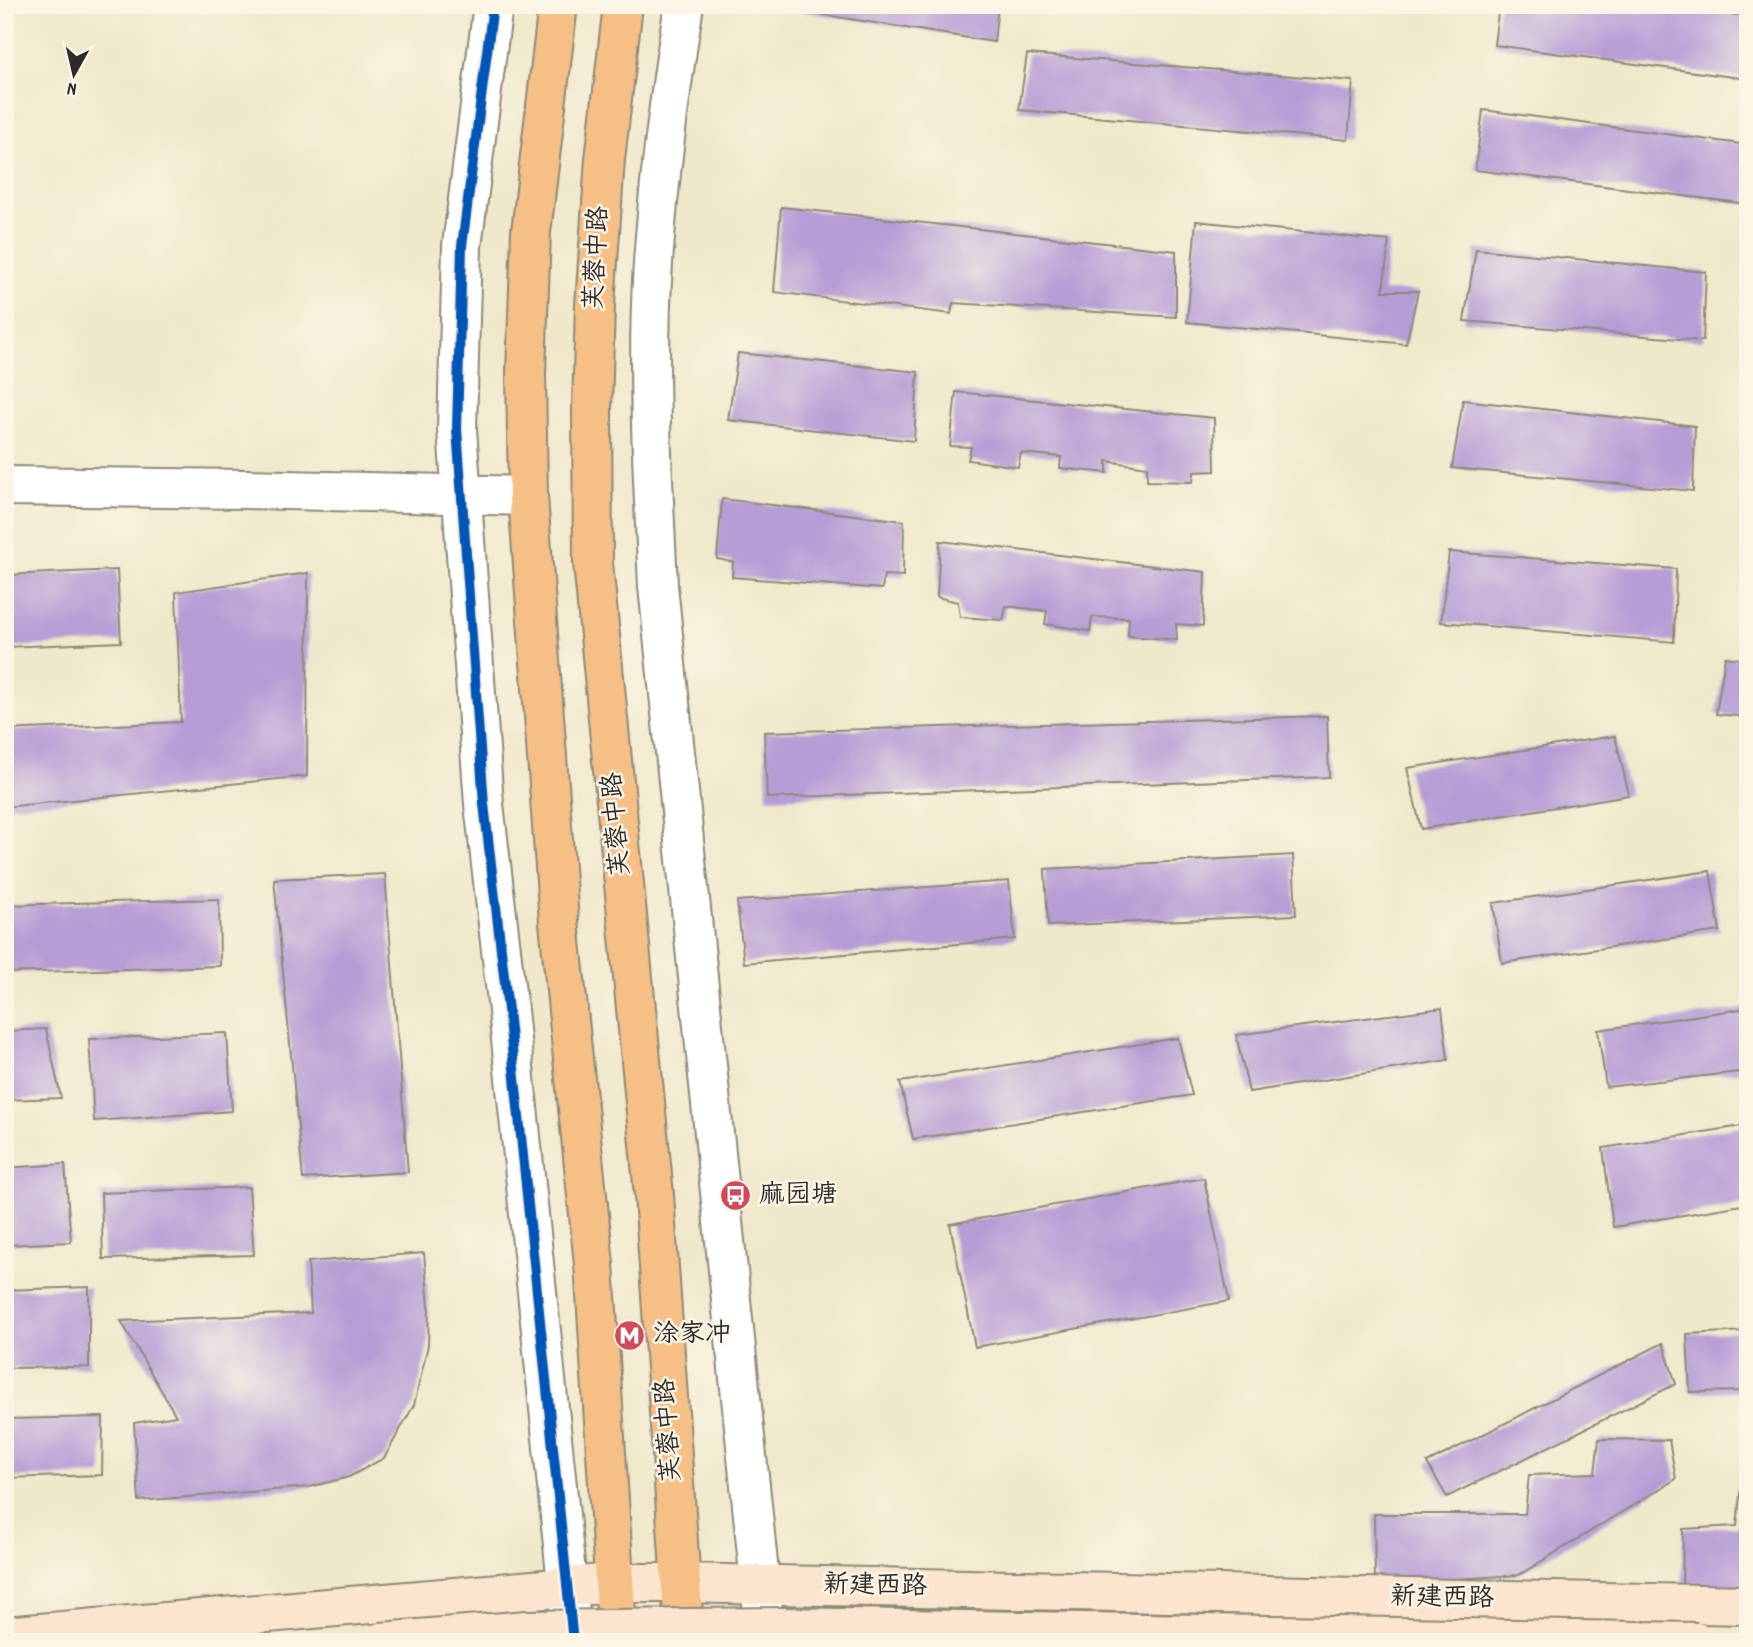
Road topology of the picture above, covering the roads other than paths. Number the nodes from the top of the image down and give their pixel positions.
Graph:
1 (493, 5) edge
2 (558, 5) edge
3 (623, 5) edge
4 (684, 5) edge
5 (5, 486) edge
6 (462, 495) junction
7 (528, 496) junction
8 (613, 1583) junction
9 (680, 1583) junction
10 (760, 1585) junction
11 (567, 1587) junction
12 (1748, 1605) edge
13 (5, 1636) edge
14 (381, 1642) edge
15 (573, 1642) edge
16 (618, 1642) edge
17 (685, 1642) edge
18 (766, 1642) edge
19 (1697, 1642) edge

1 - 6 street
2 - 7 main road
3 - 9 main road, 芙蓉中路
4 - 10 street
5 - 6 street
6 - 7 street
6 - 11 street
7 - 8 main road
8 - 9 main road, 新建西路
8 - 11 main road, 新建西路
8 - 16 main road
9 - 10 main road, 新建西路
9 - 17 main road, 芙蓉中路
10 - 12 main road, 新建西路
10 - 18 street
11 - 13 main road, 新建西路
11 - 15 street
14 - 19 main road, 新建西路, bridge

